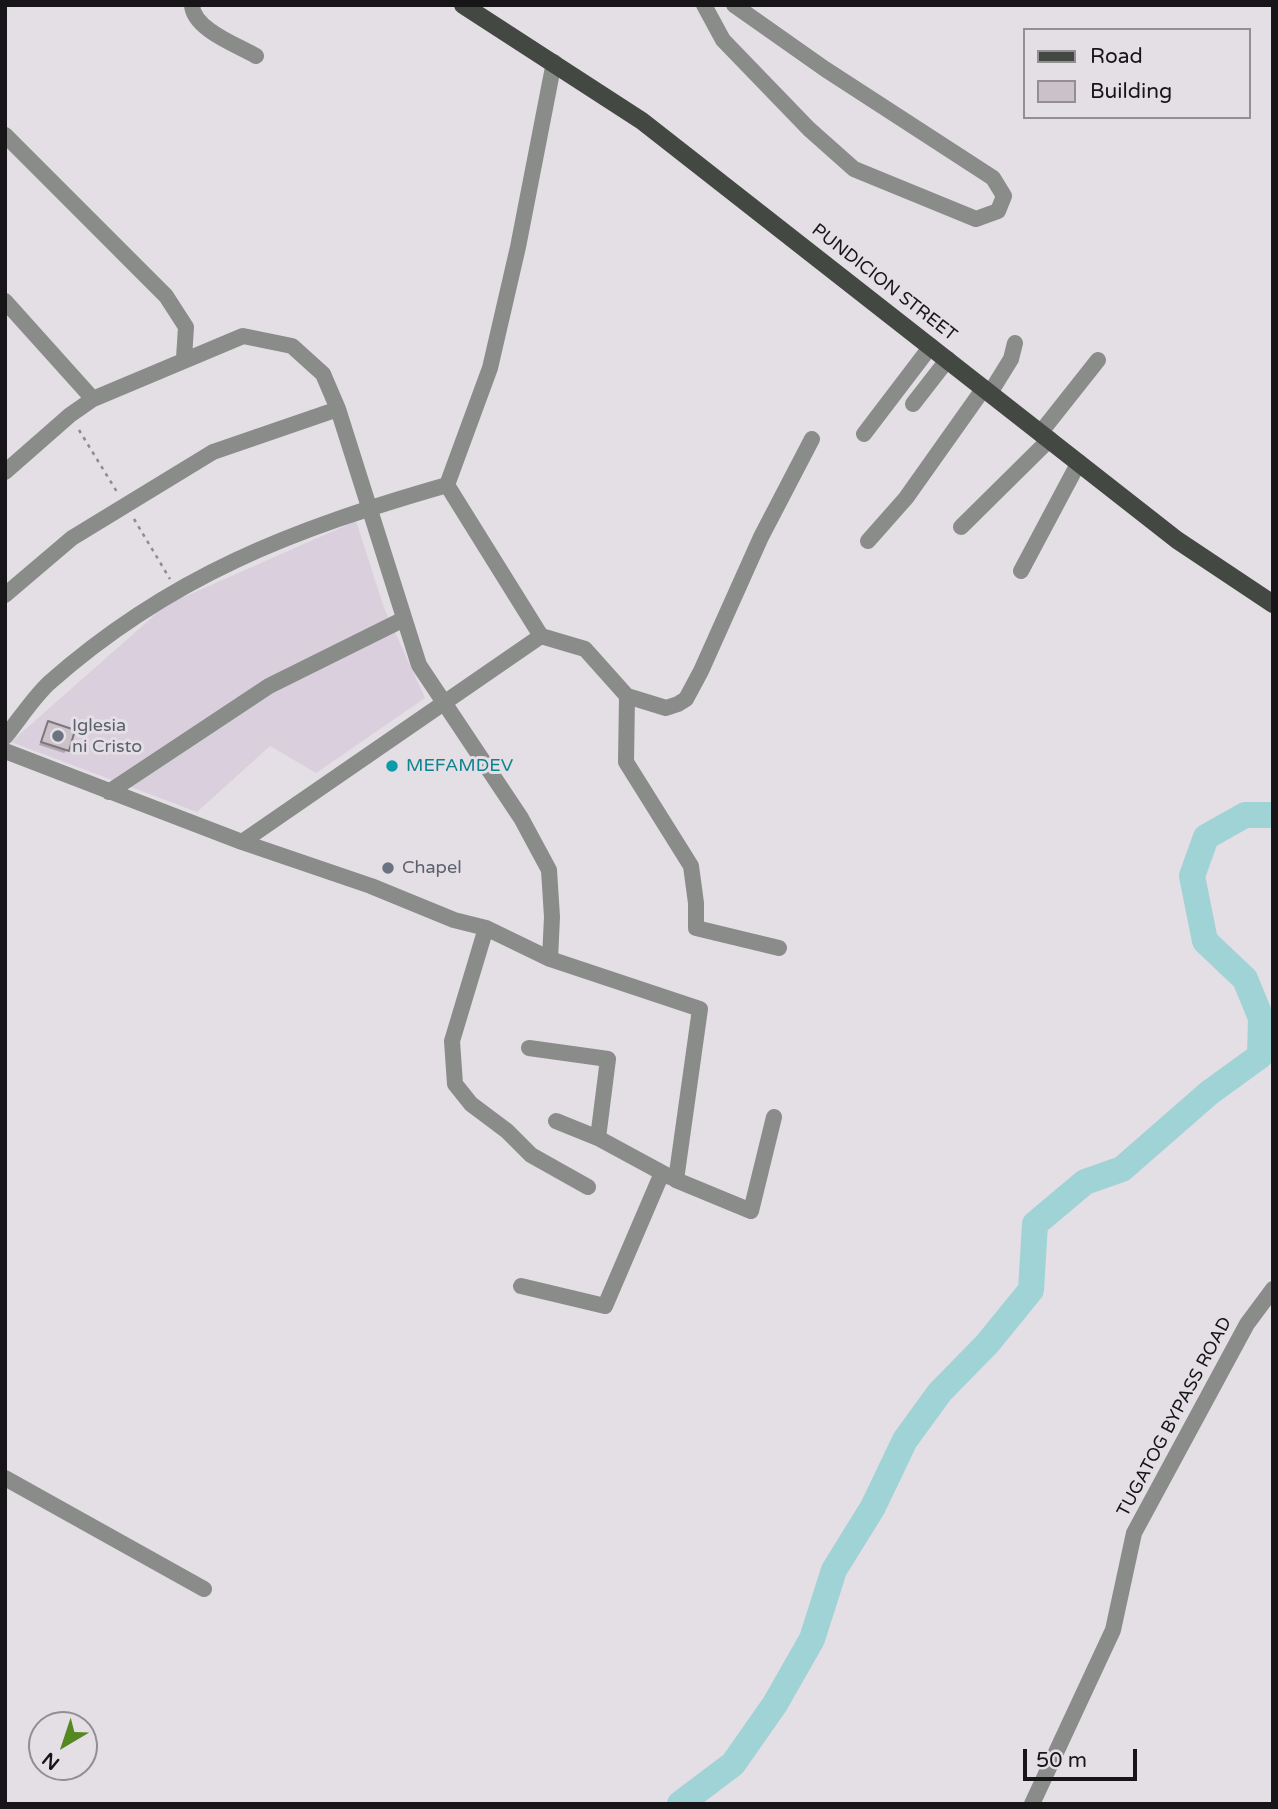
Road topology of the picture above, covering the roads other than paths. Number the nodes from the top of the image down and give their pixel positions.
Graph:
1 (192, 5) edge
2 (463, 5) edge
3 (704, 5) edge
4 (734, 5) edge
5 (256, 56) dead end
6 (554, 62) junction
7 (5, 135) edge
8 (5, 301) edge
9 (1015, 343) dead end
10 (931, 346) junction
11 (184, 358) junction
12 (948, 359) junction
13 (1098, 360) dead end
14 (987, 391) junction
15 (93, 399) junction
16 (913, 404) dead end
17 (338, 409) junction
18 (864, 435) dead end
19 (1045, 435) junction
20 (811, 439) dead end
21 (1079, 462) junction
22 (5, 472) edge
23 (447, 485) junction
24 (369, 508) junction
25 (961, 527) dead end
26 (868, 541) dead end
27 (1021, 571) dead end
28 (5, 595) edge
29 (1273, 604) edge
30 (404, 619) junction
31 (541, 636) junction
32 (627, 696) junction
33 (443, 704) junction
34 (5, 737) edge
35 (5, 751) edge
36 (109, 792) junction
37 (242, 842) junction
38 (486, 928) junction
39 (779, 948) dead end
40 (550, 959) junction
41 (529, 1048) dead end
42 (774, 1117) dead end
43 (556, 1121) dead end
44 (598, 1138) junction
45 (669, 1176) junction
46 (588, 1186) dead end
47 (521, 1286) dead end
48 (1273, 1289) edge
49 (5, 1478) edge
50 (204, 1589) dead end
51 (1032, 1804) edge

1 - 5 street
2 - 6 main road, PUNDICION STREET
3 - 4 street
6 - 10 main road, PUNDICION STREET
6 - 23 street
7 - 11 street
8 - 15 street
9 - 14 street
10 - 12 main road, PUNDICION STREET
10 - 18 street
11 - 15 street
11 - 17 street
12 - 14 main road, PUNDICION STREET
12 - 16 street
13 - 19 street
14 - 19 main road, PUNDICION STREET
14 - 26 street
15 - 22 street
17 - 24 street
17 - 28 street
19 - 21 main road, PUNDICION STREET
19 - 25 street
20 - 32 street
21 - 27 street
21 - 29 main road, PUNDICION STREET
23 - 24 street
23 - 31 street
24 - 30 street
24 - 34 street
30 - 33 street
30 - 36 street
31 - 32 street
31 - 33 street
32 - 39 street
33 - 37 street
33 - 40 street
35 - 36 street
36 - 37 street
37 - 38 street
38 - 40 street
38 - 46 street
40 - 45 street
41 - 44 street
42 - 45 street
43 - 44 street
44 - 45 street
45 - 47 street
48 - 51 street, TUGATOG BYPASS ROAD
49 - 50 street

